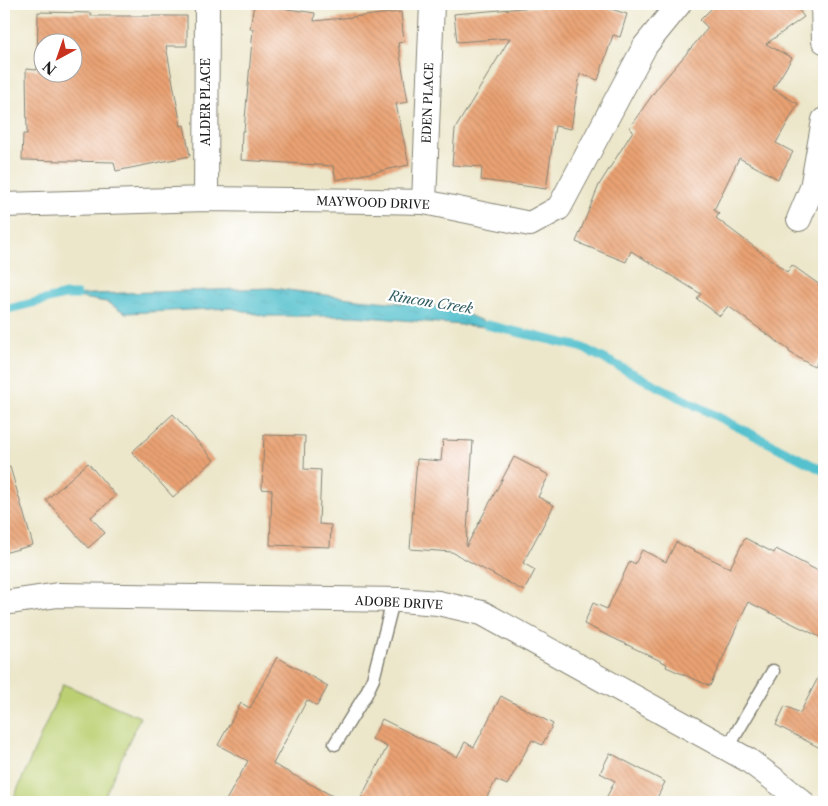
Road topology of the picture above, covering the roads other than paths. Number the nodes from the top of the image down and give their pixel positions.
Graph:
1 (207, 4) edge
2 (432, 4) edge
3 (679, 4) edge
4 (823, 4) edge
5 (824, 41) edge
6 (824, 120) edge
7 (206, 199) junction
8 (424, 202) junction
9 (4, 205) edge
10 (800, 219) dead end
11 (393, 600) junction
12 (4, 603) edge
13 (773, 671) dead end
14 (335, 744) dead end
15 (727, 749) junction
16 (802, 802) edge

1 - 7 street, ALDER PLACE
2 - 8 street, EDEN PLACE
3 - 8 street, MAYWOOD DRIVE
4 - 5 street
6 - 10 street
7 - 8 street, MAYWOOD DRIVE
7 - 9 street, MAYWOOD DRIVE
11 - 12 street, ADOBE DRIVE
11 - 14 lane
11 - 15 street, ADOBE DRIVE
13 - 15 lane
15 - 16 street, ADOBE DRIVE

